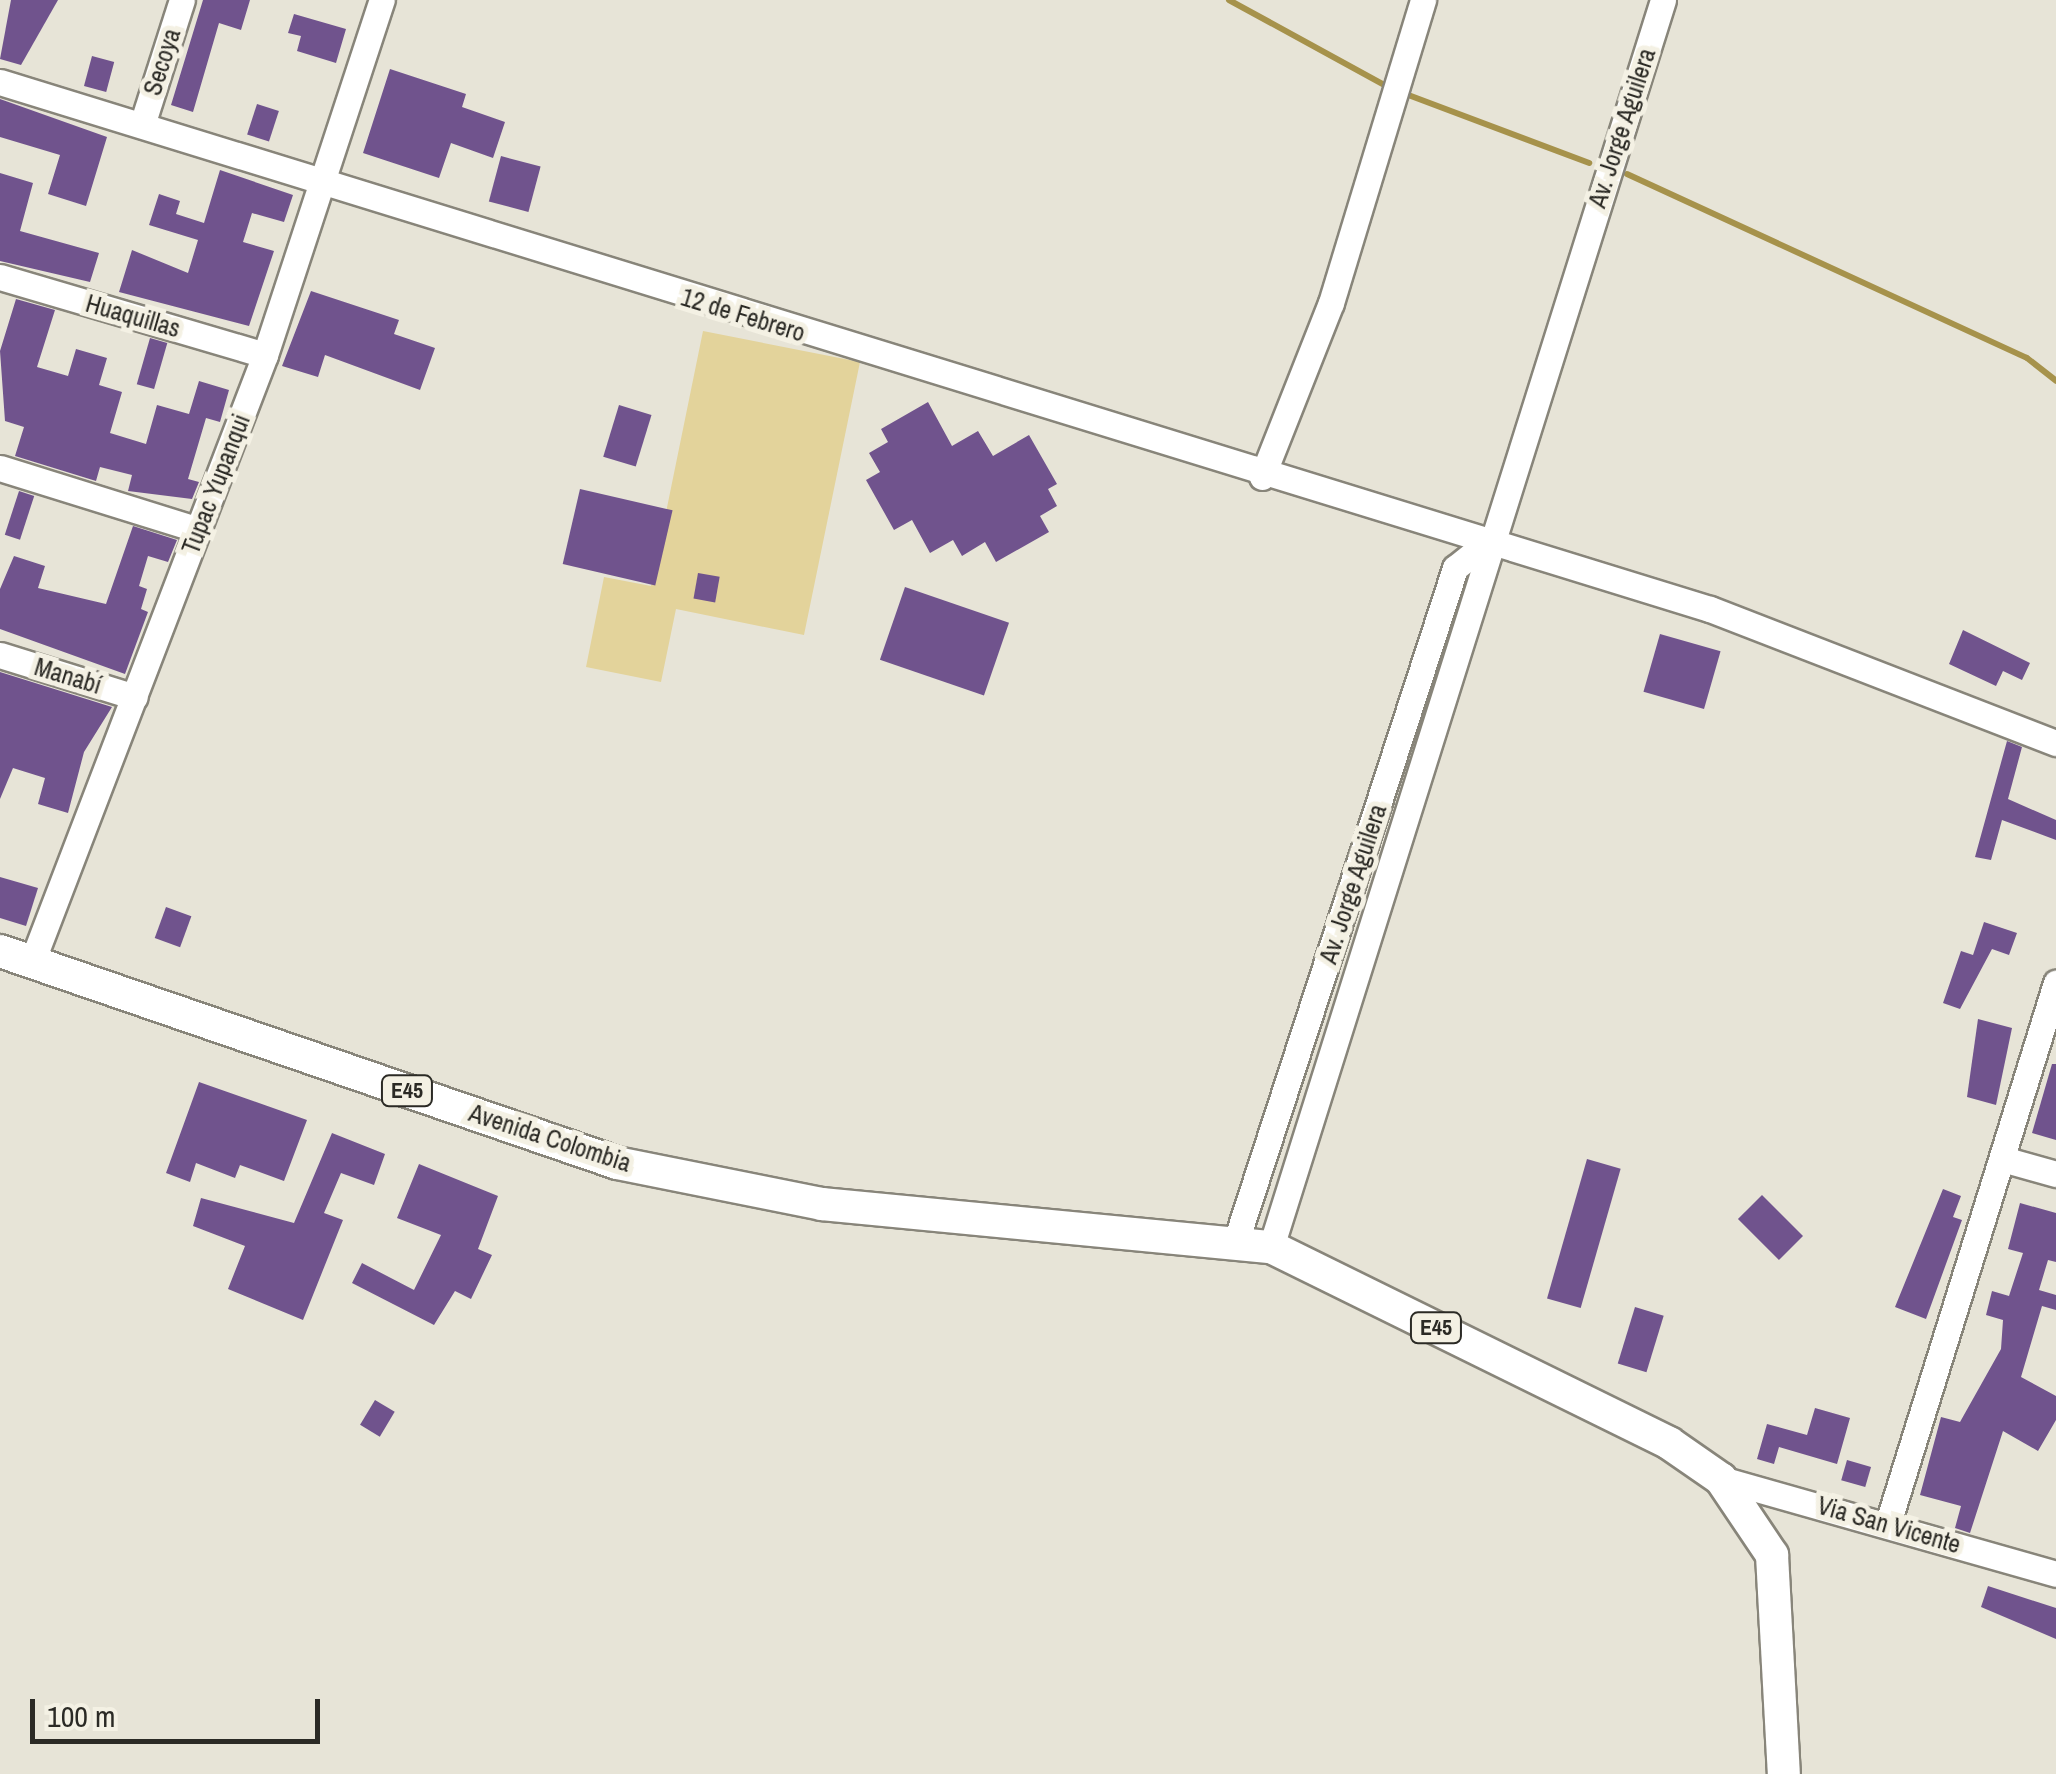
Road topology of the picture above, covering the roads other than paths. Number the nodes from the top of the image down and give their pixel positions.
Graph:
1 (182, 0) edge
2 (382, 0) edge
3 (1423, 0) edge
4 (1663, 0) edge
5 (0, 82) edge
6 (142, 124) junction
7 (326, 182) junction
8 (0, 277) edge
9 (265, 355) junction
10 (0, 468) edge
11 (1262, 477) junction
12 (198, 530) junction
13 (1488, 540) junction
14 (0, 655) edge
15 (135, 697) junction
16 (2056, 743) edge
17 (0, 952) edge
18 (32, 962) junction
19 (2056, 983) edge
20 (2006, 1160) junction
21 (2056, 1174) edge
22 (1236, 1241) junction
23 (1270, 1247) junction
24 (1721, 1479) junction
25 (1888, 1523) junction
26 (2056, 1574) edge
27 (1784, 1774) edge

1 - 6 street, Secoya
2 - 7 street, Tupac Yupanqui
3 - 11 street
4 - 13 street, Av. Jorge Aguilera
5 - 6 street, 12 de Febrero
6 - 7 street, 12 de Febrero
7 - 9 street, Tupac Yupanqui
7 - 11 street, 12 de Febrero
8 - 9 street, Huaquillas
9 - 12 street, Tupac Yupanqui
10 - 12 street
11 - 13 street, 12 de Febrero
12 - 15 street, Tupac Yupanqui
13 - 16 street, 12 de Febrero
13 - 22 street, Av. Jorge Aguilera
13 - 23 street, Av. Jorge Aguilera
14 - 15 street, Manabí
15 - 18 street, Tupac Yupanqui
17 - 18 main road, Avenida Colombia / E45
18 - 22 main road, Avenida Colombia / E45
19 - 20 street
20 - 21 street
20 - 25 street
22 - 23 main road, E45
23 - 24 main road, E45
24 - 25 street, Via San Vicente
24 - 27 main road, E45
25 - 26 street, Via San Vicente

